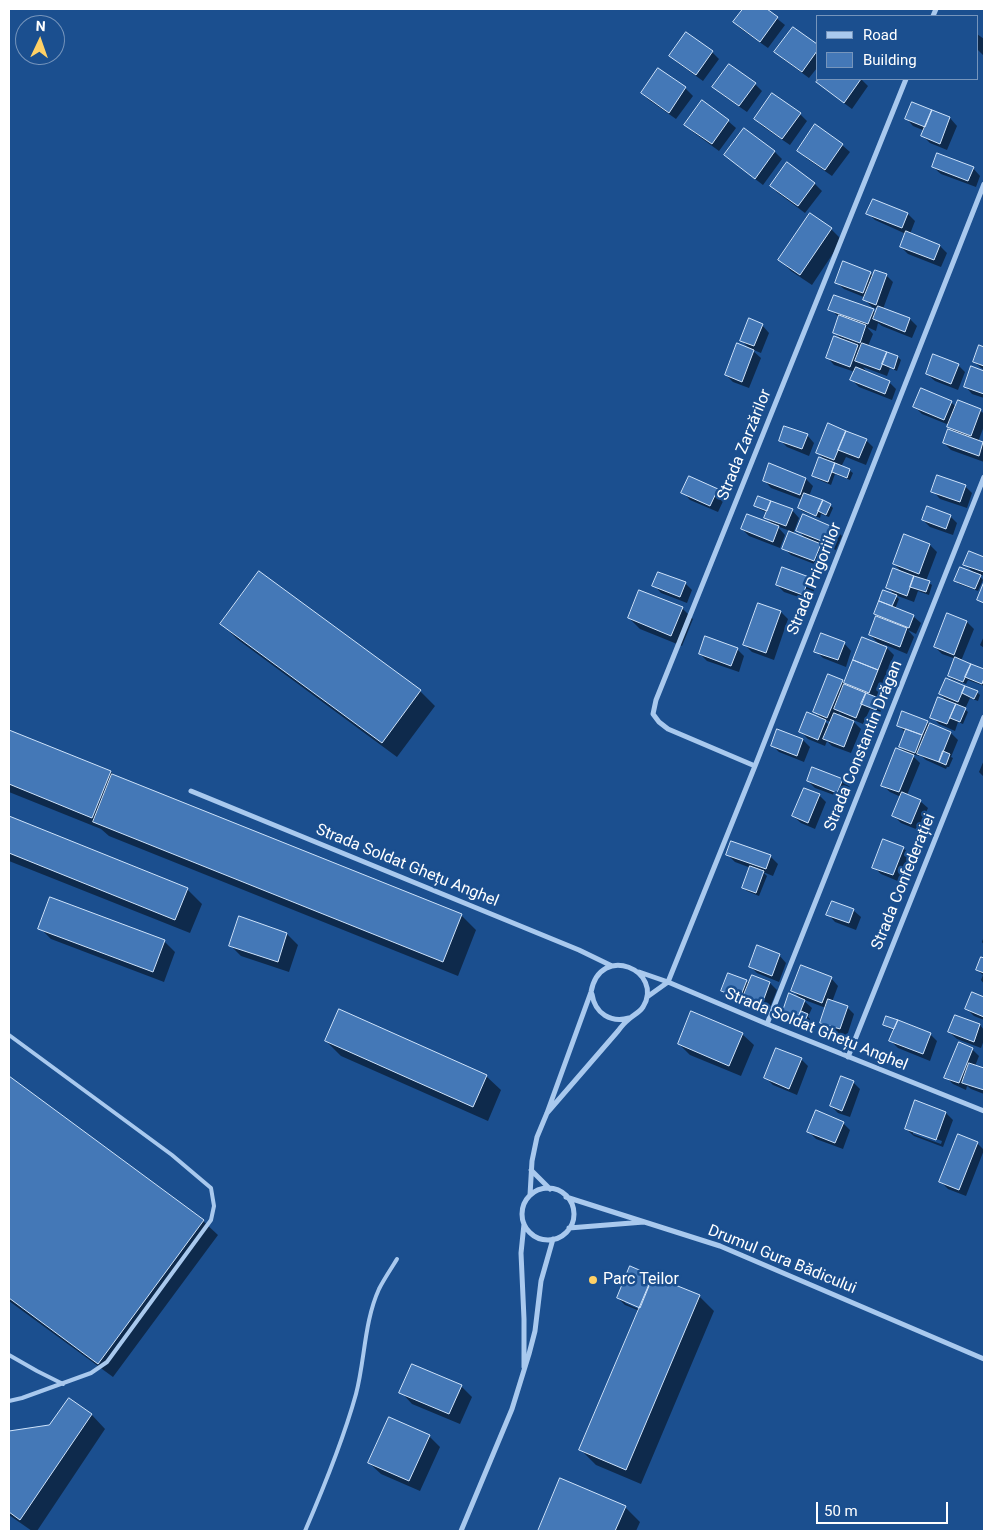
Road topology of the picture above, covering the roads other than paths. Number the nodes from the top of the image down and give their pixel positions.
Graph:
1 (906, 80) edge
2 (984, 184) edge
3 (984, 477) edge
4 (984, 717) edge
5 (755, 766) junction
6 (191, 791) dead end
7 (612, 966) junction
8 (638, 972) junction
9 (668, 982) junction
10 (591, 992) junction
11 (647, 997) junction
12 (630, 1018) junction
13 (766, 1024) junction
14 (9, 1035) edge
15 (848, 1057) junction
16 (984, 1111) edge
17 (547, 1113) junction
18 (531, 1170) junction
19 (550, 1189) junction
20 (530, 1196) junction
21 (566, 1196) junction
22 (647, 1221) junction
23 (524, 1224) junction
24 (569, 1228) junction
25 (553, 1239) junction
26 (397, 1259) dead end
27 (9, 1355) edge
28 (984, 1359) edge
29 (524, 1372) junction
30 (63, 1384) junction
31 (9, 1401) edge
32 (305, 1531) edge
33 (462, 1531) edge

1 - 5 street, Strada Zarzărilor
2 - 5 street, Strada Prigoriilor
3 - 13 street, Strada Constantin Drăgan
4 - 15 street, Strada Confederației
5 - 9 street, Strada Prigoriilor
6 - 7 street, Strada Soldat Ghețu Anghel
7 - 8 street
7 - 10 street
8 - 9 street, Strada Soldat Ghețu Anghel
8 - 11 street
9 - 11 street
9 - 13 street, Strada Soldat Ghețu Anghel
10 - 12 street
10 - 17 street
11 - 12 street
12 - 17 street
13 - 15 street, Strada Soldat Ghețu Anghel
14 - 30 lane
15 - 16 street, Strada Soldat Ghețu Anghel
17 - 18 street
18 - 19 street
18 - 20 street
19 - 20 street
19 - 21 street
20 - 23 street
21 - 22 street, Drumul Gura Bădicului
21 - 24 street
22 - 24 street
22 - 28 street, Drumul Gura Bădicului
23 - 25 street
23 - 29 street
24 - 25 street
25 - 29 street
26 - 32 lane
27 - 30 lane
29 - 33 street
30 - 31 lane

